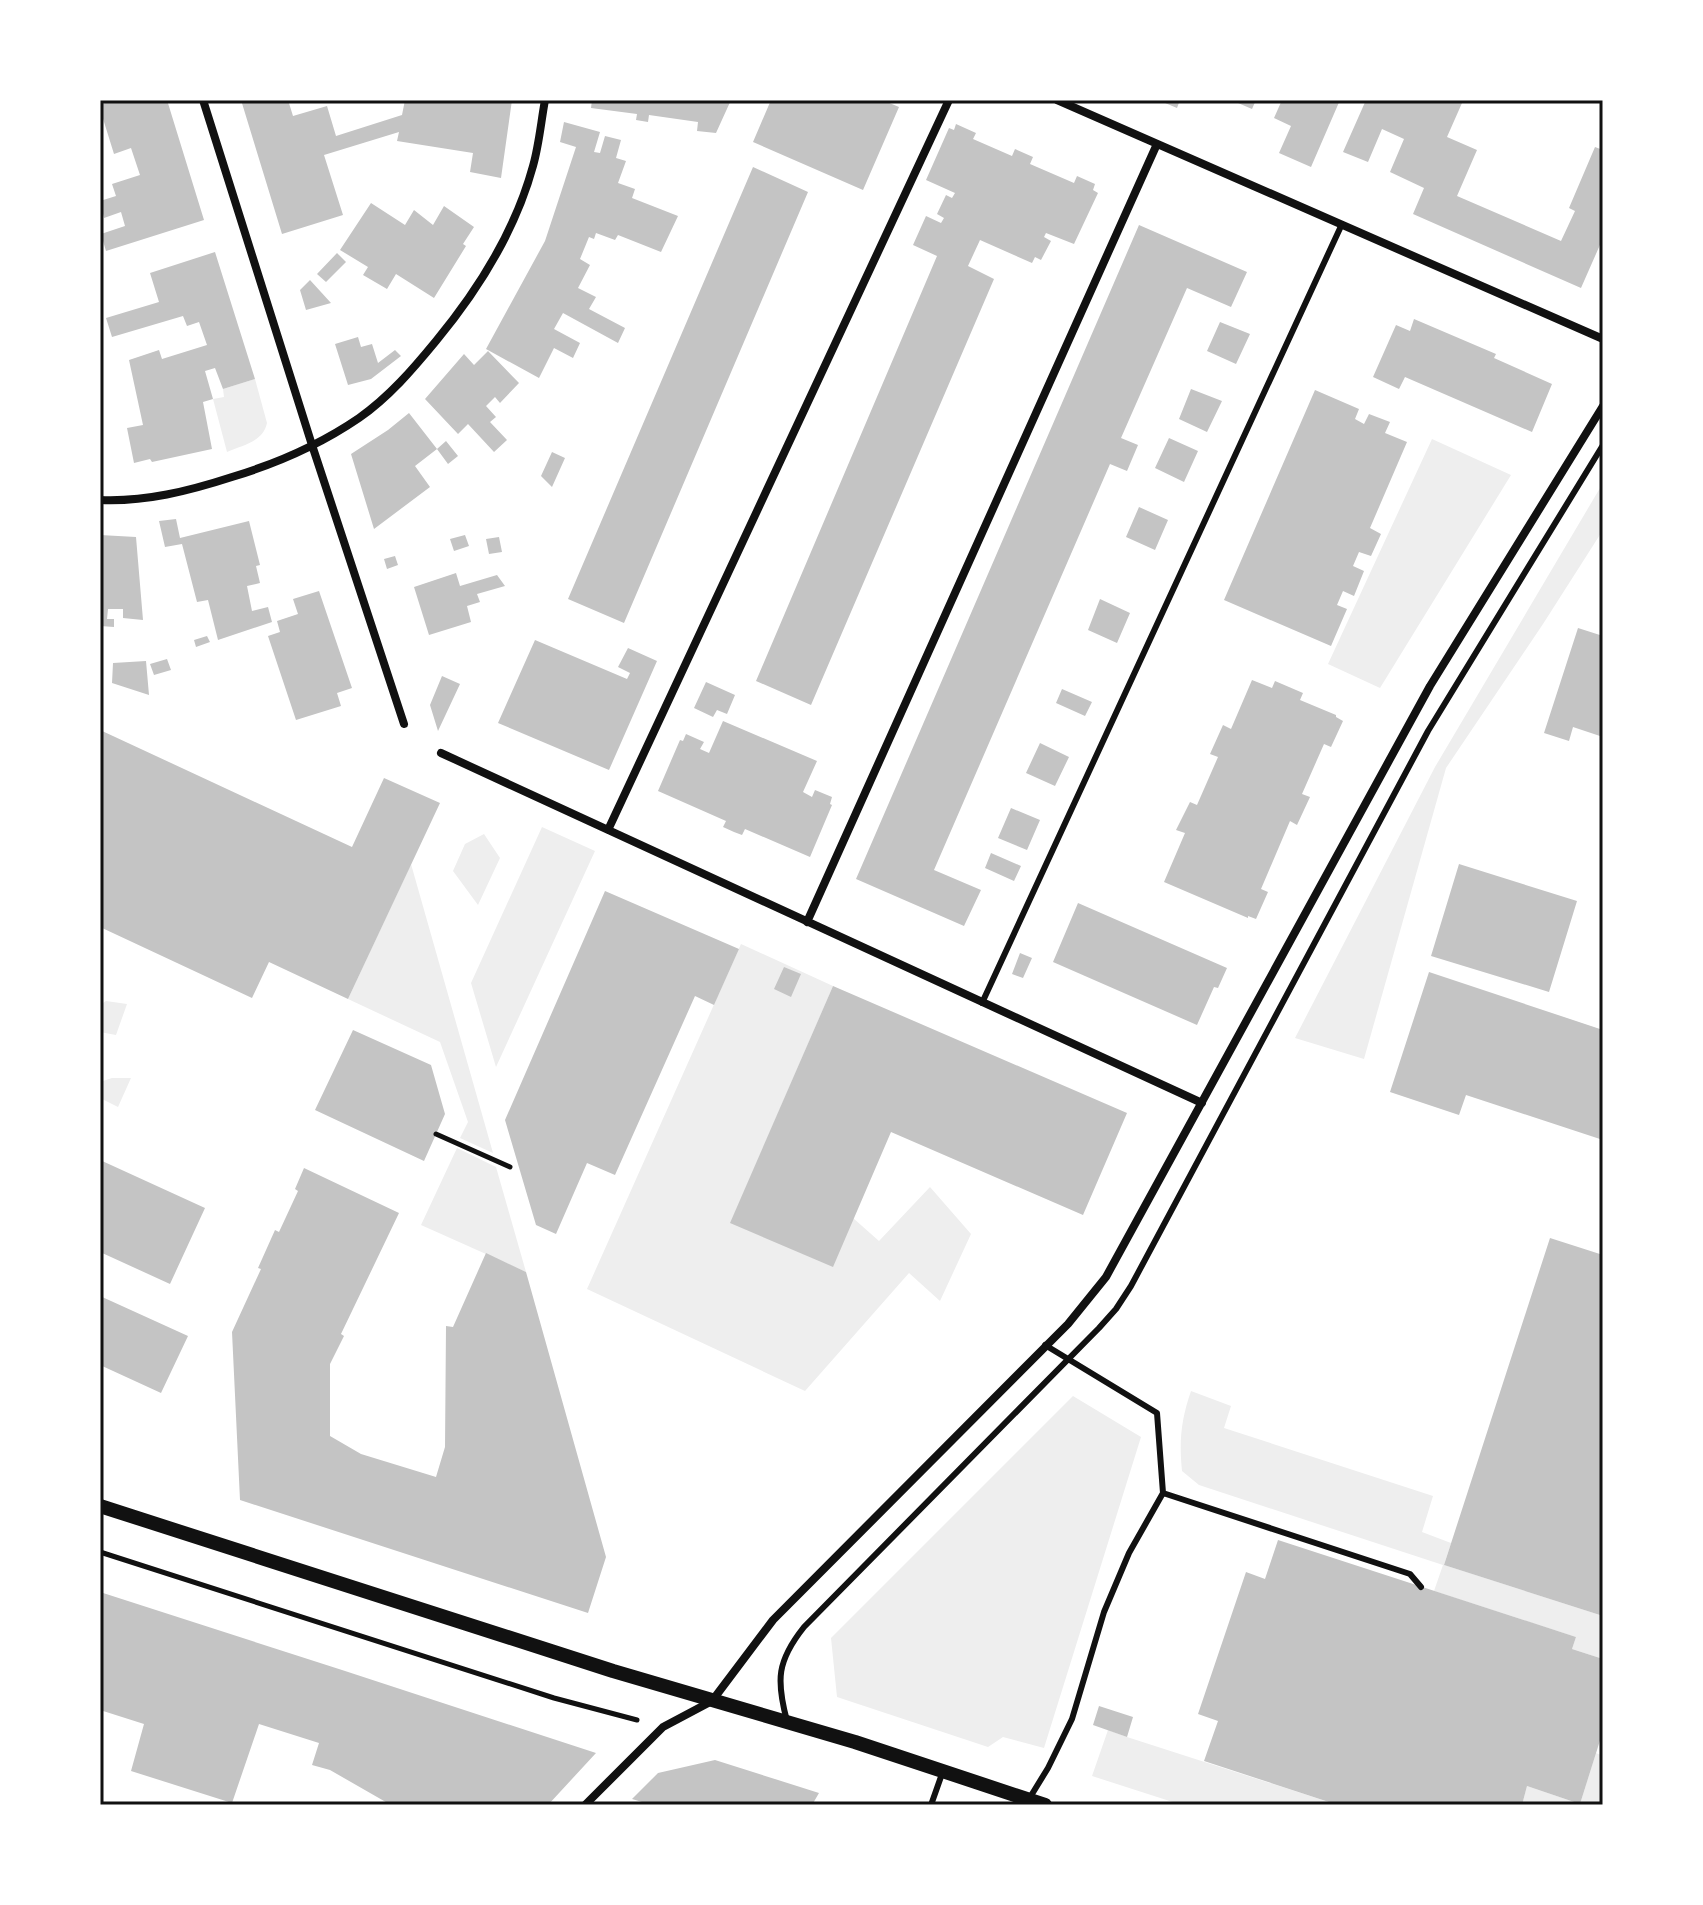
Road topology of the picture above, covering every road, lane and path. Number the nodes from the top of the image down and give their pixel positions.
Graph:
1 (203, 100) edge
2 (545, 100) edge
3 (949, 100) edge
4 (1057, 100) edge
5 (1157, 144) junction
6 (1342, 224) junction
7 (1603, 339) edge
8 (1603, 406) edge
9 (312, 445) junction
10 (1603, 445) edge
11 (100, 500) edge
12 (404, 724) dead end
13 (441, 753) dead end
14 (608, 830) junction
15 (807, 922) junction
16 (982, 1003) junction
17 (1202, 1103) junction
18 (436, 1134) dead end
19 (510, 1167) dead end
20 (1045, 1345) junction
21 (1067, 1359) junction
22 (1163, 1493) junction
23 (100, 1506) edge
24 (100, 1552) edge
25 (1421, 1587) dead end
26 (712, 1701) junction
27 (788, 1722) junction
28 (663, 1727) junction
29 (943, 1771) junction
30 (1029, 1800) junction
31 (585, 1805) edge
32 (931, 1805) edge
33 (1045, 1805) edge

1 - 9 street
2 - 9 street
3 - 14 street
4 - 5 street
5 - 6 street
5 - 15 street
6 - 7 street
6 - 16 lane
8 - 17 street
9 - 11 street
9 - 12 street
10 - 21 lane
13 - 14 street
14 - 15 street
15 - 16 street
16 - 17 street
17 - 20 street
18 - 19 path
20 - 21 lane
20 - 26 street
21 - 22 lane
21 - 27 lane
22 - 25 lane
22 - 30 lane
23 - 26 street
24 - 28 path
26 - 27 street
26 - 28 street
27 - 29 street
28 - 31 street
29 - 30 street
29 - 32 lane
30 - 33 street

